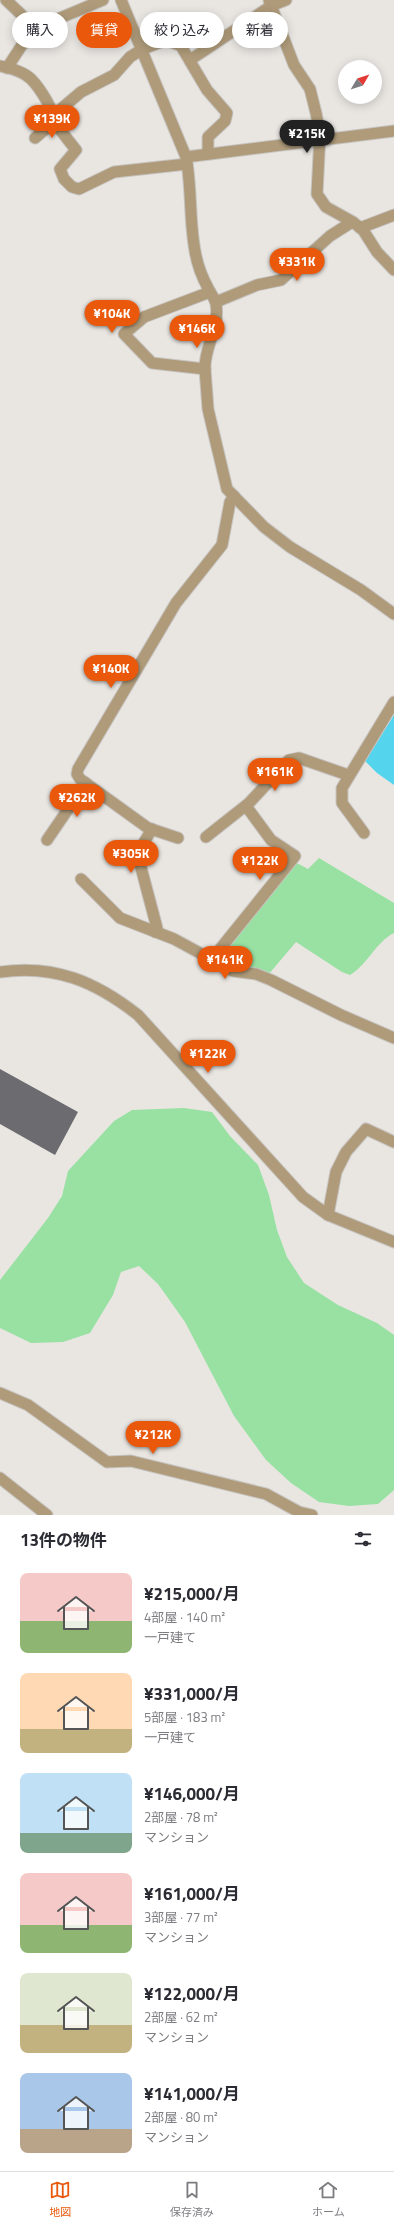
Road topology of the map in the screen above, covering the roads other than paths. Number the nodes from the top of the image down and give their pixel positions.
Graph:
1 (6, 0) edge
2 (103, 0) edge
3 (121, 0) edge
4 (286, 0) edge
5 (270, 3) edge
6 (19, 12) edge
7 (68, 15) edge
8 (19, 48) edge
9 (141, 50) junction
10 (190, 60) junction
11 (3, 67) edge
12 (55, 118) junction
13 (394, 131) edge
14 (35, 138) dead end
15 (319, 141) junction
16 (208, 154) junction
17 (186, 160) junction
18 (394, 216) edge
19 (356, 225) junction
20 (394, 270) edge
21 (210, 292) junction
22 (216, 302) junction
23 (205, 369) junction
24 (234, 496) junction
25 (394, 614) edge
26 (394, 702) edge
27 (348, 776) junction
28 (86, 783) junction
29 (246, 806) junction
30 (152, 830) junction
31 (364, 833) dead end
32 (206, 837) dead end
33 (178, 838) dead end
34 (47, 840) dead end
35 (81, 879) dead end
36 (155, 932) junction
37 (212, 959) junction
38 (0, 972) edge
39 (393, 1036) edge
40 (394, 1142) edge
41 (328, 1215) junction
42 (394, 1242) edge
43 (0, 1393) edge
44 (0, 1478) edge
45 (47, 1515) edge
46 (312, 1515) edge

1 - 6 street
2 - 7 street
3 - 9 street
4 - 5 street
5 - 10 street
5 - 15 street
8 - 11 street
9 - 10 street
9 - 12 street
9 - 17 street
10 - 16 street
11 - 12 street
12 - 14 street
12 - 17 street
13 - 15 street
15 - 16 street
15 - 19 street
16 - 17 street
17 - 21 street
18 - 19 street
19 - 20 street
19 - 22 street
21 - 22 street
21 - 23 street
22 - 23 street
23 - 24 street
24 - 25 street
24 - 28 street
26 - 27 street
27 - 29 street
27 - 31 street
28 - 30 street
28 - 34 street
29 - 32 street
29 - 37 street
30 - 33 street
30 - 36 street
35 - 36 street
36 - 37 street
37 - 39 street
38 - 41 street
40 - 41 street
41 - 42 street
43 - 46 street
44 - 45 street

